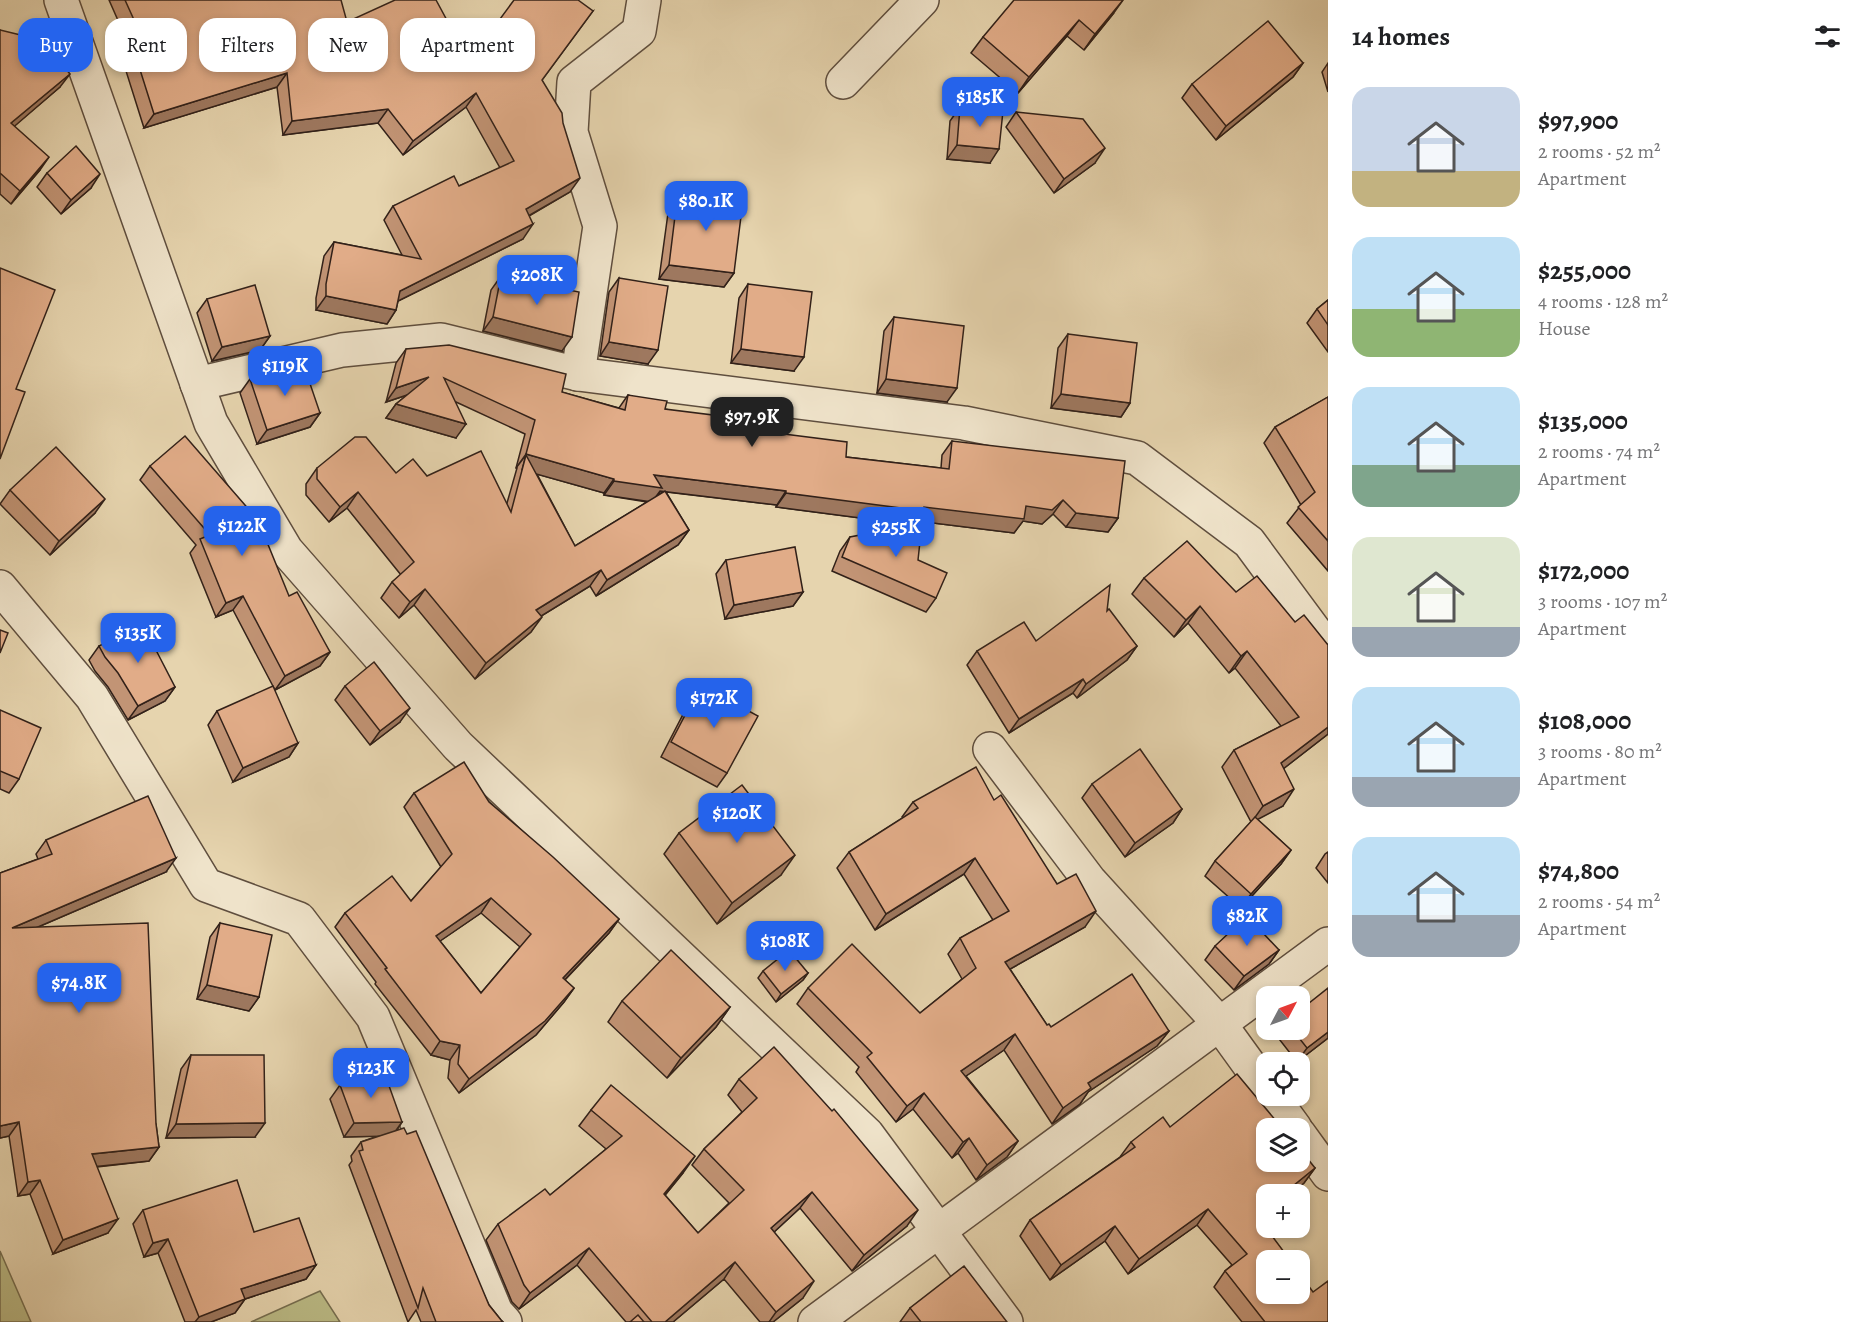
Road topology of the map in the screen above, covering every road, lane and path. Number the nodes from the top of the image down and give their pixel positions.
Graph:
1 (61, 0) edge
2 (644, 0) edge
3 (922, 0) edge
4 (843, 82) dead end
5 (578, 374) junction
6 (197, 384) junction
7 (0, 587) edge
8 (1328, 649) edge
9 (990, 749) dead end
10 (1328, 944) edge
11 (1219, 1023) junction
12 (1256, 1074) edge
13 (1310, 1149) edge
14 (1328, 1174) edge
15 (940, 1232) junction
16 (505, 1322) edge
17 (815, 1322) edge
18 (1006, 1322) edge

1 - 6 street
2 - 5 street
3 - 4 street
5 - 6 street
5 - 8 street
6 - 15 street
7 - 16 street
9 - 11 street
10 - 11 street
11 - 12 street
11 - 15 street
13 - 14 street
15 - 17 street
15 - 18 street

